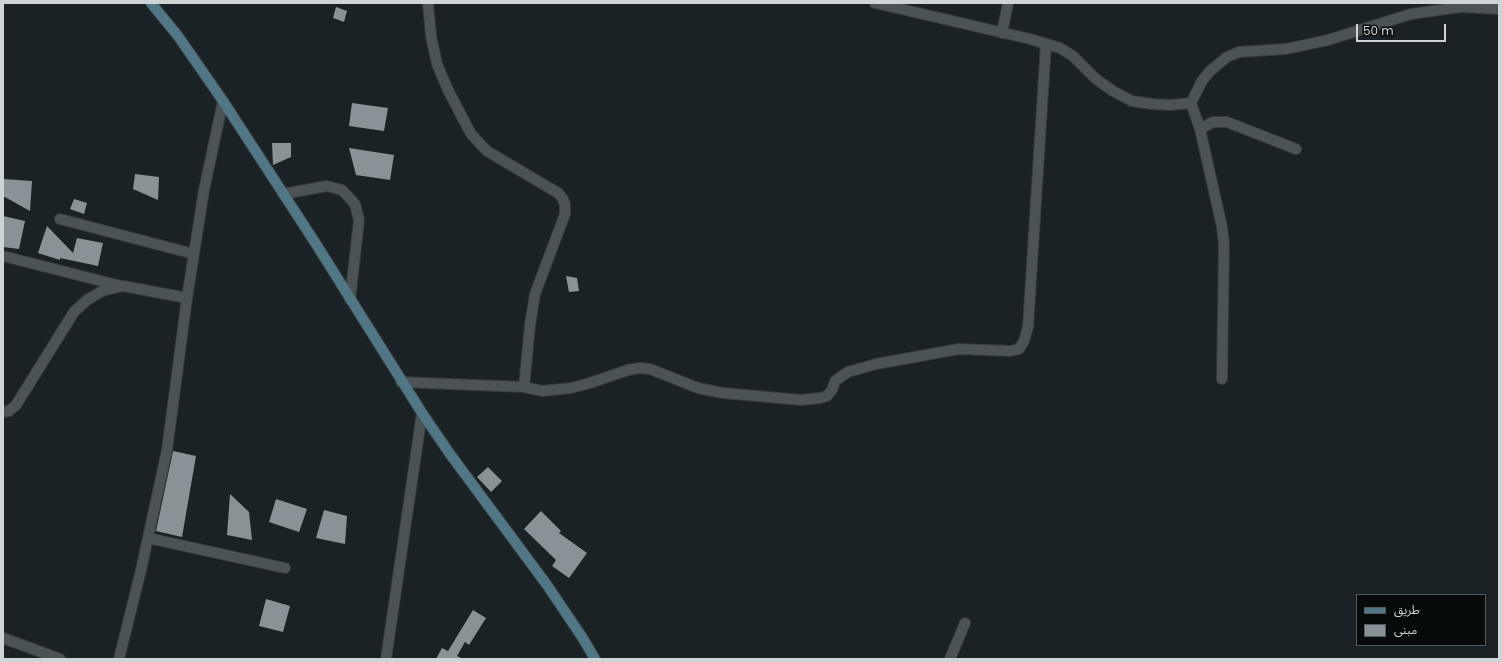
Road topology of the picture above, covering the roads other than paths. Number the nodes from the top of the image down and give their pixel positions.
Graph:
1 (152, 3) edge
2 (428, 3) edge
3 (875, 3) edge
4 (1008, 3) edge
5 (1499, 9) edge
6 (1002, 33) junction
7 (1046, 44) junction
8 (222, 101) junction
9 (1191, 103) junction
10 (1200, 129) junction
11 (1296, 149) dead end
12 (283, 194) junction
13 (60, 219) dead end
14 (194, 254) junction
15 (3, 256) edge
16 (123, 286) junction
17 (186, 298) junction
18 (350, 300) junction
19 (1222, 379) dead end
20 (401, 382) junction
21 (524, 387) junction
22 (3, 412) edge
23 (422, 413) junction
24 (148, 538) junction
25 (285, 568) dead end
26 (965, 623) dead end
27 (3, 638) edge
28 (60, 659) edge
29 (119, 659) edge
30 (386, 659) edge
31 (595, 659) edge
32 (950, 659) edge

1 - 8 main road
2 - 21 street
3 - 6 street
4 - 6 street
5 - 9 street
6 - 7 street
7 - 9 street
7 - 21 street
8 - 12 main road
8 - 14 street
9 - 10 street
10 - 11 street
10 - 19 street
12 - 18 main road
12 - 18 street
13 - 14 street
14 - 17 street
15 - 16 street
16 - 17 street
16 - 22 street
17 - 24 street
18 - 20 main road
20 - 21 street
20 - 23 main road
23 - 30 street
23 - 31 main road
24 - 25 street
24 - 29 street
26 - 32 street
27 - 28 street

